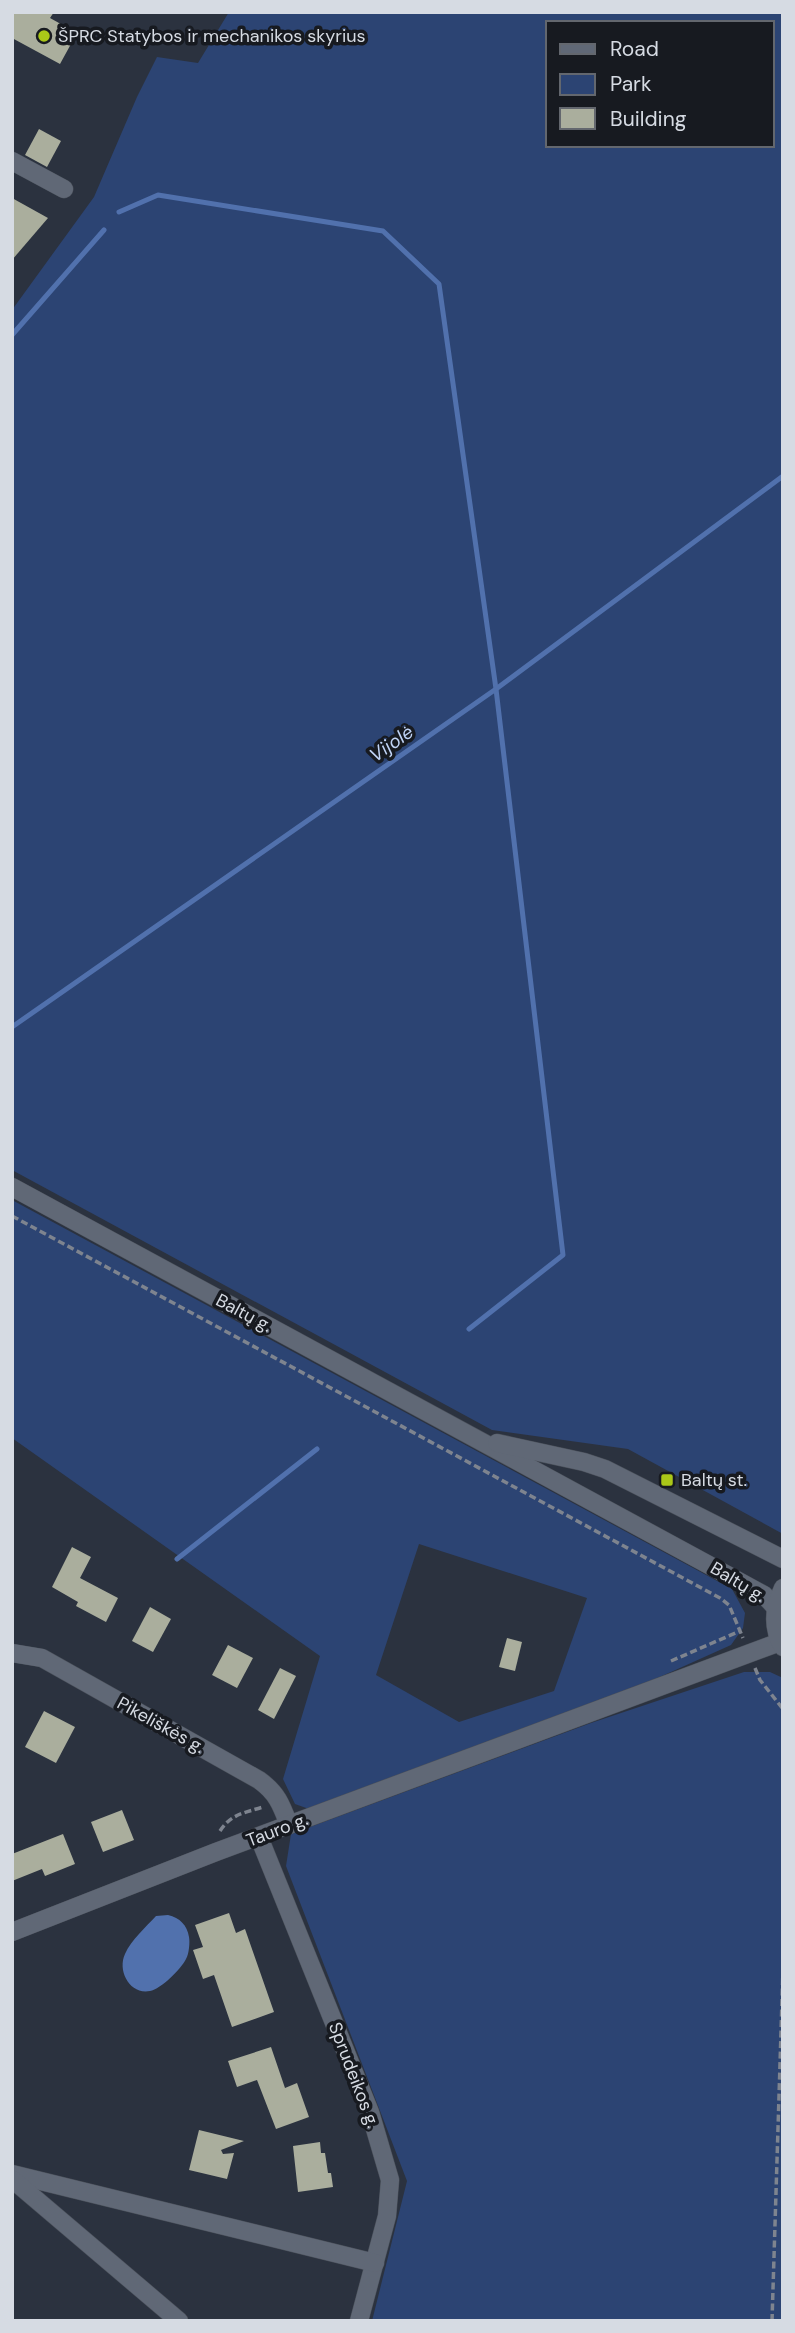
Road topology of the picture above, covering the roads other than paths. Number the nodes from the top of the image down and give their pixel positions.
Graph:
1 (12, 161) edge
2 (64, 189) dead end
3 (12, 1187) edge
4 (477, 1438) junction
5 (783, 1559) edge
6 (783, 1588) edge
7 (776, 1608) junction
8 (781, 1644) edge
9 (12, 1653) edge
10 (289, 1825) junction
11 (258, 1837) junction
12 (12, 1932) edge
13 (12, 2174) edge
14 (12, 2179) edge
15 (375, 2263) junction
16 (179, 2321) edge
17 (359, 2321) edge

1 - 2 street
3 - 4 street, Baltų g.
4 - 5 street, Baltų g.
4 - 7 street, Baltų g.
6 - 7 street
7 - 8 street
8 - 10 street, Tauro g.
9 - 10 street, Pikeliškės g.
10 - 11 street, Tauro g.
11 - 12 street, Tauro g.
11 - 15 street, Sprudeikos g.
13 - 15 street
14 - 16 street
15 - 17 street, Sprudeikos g.

